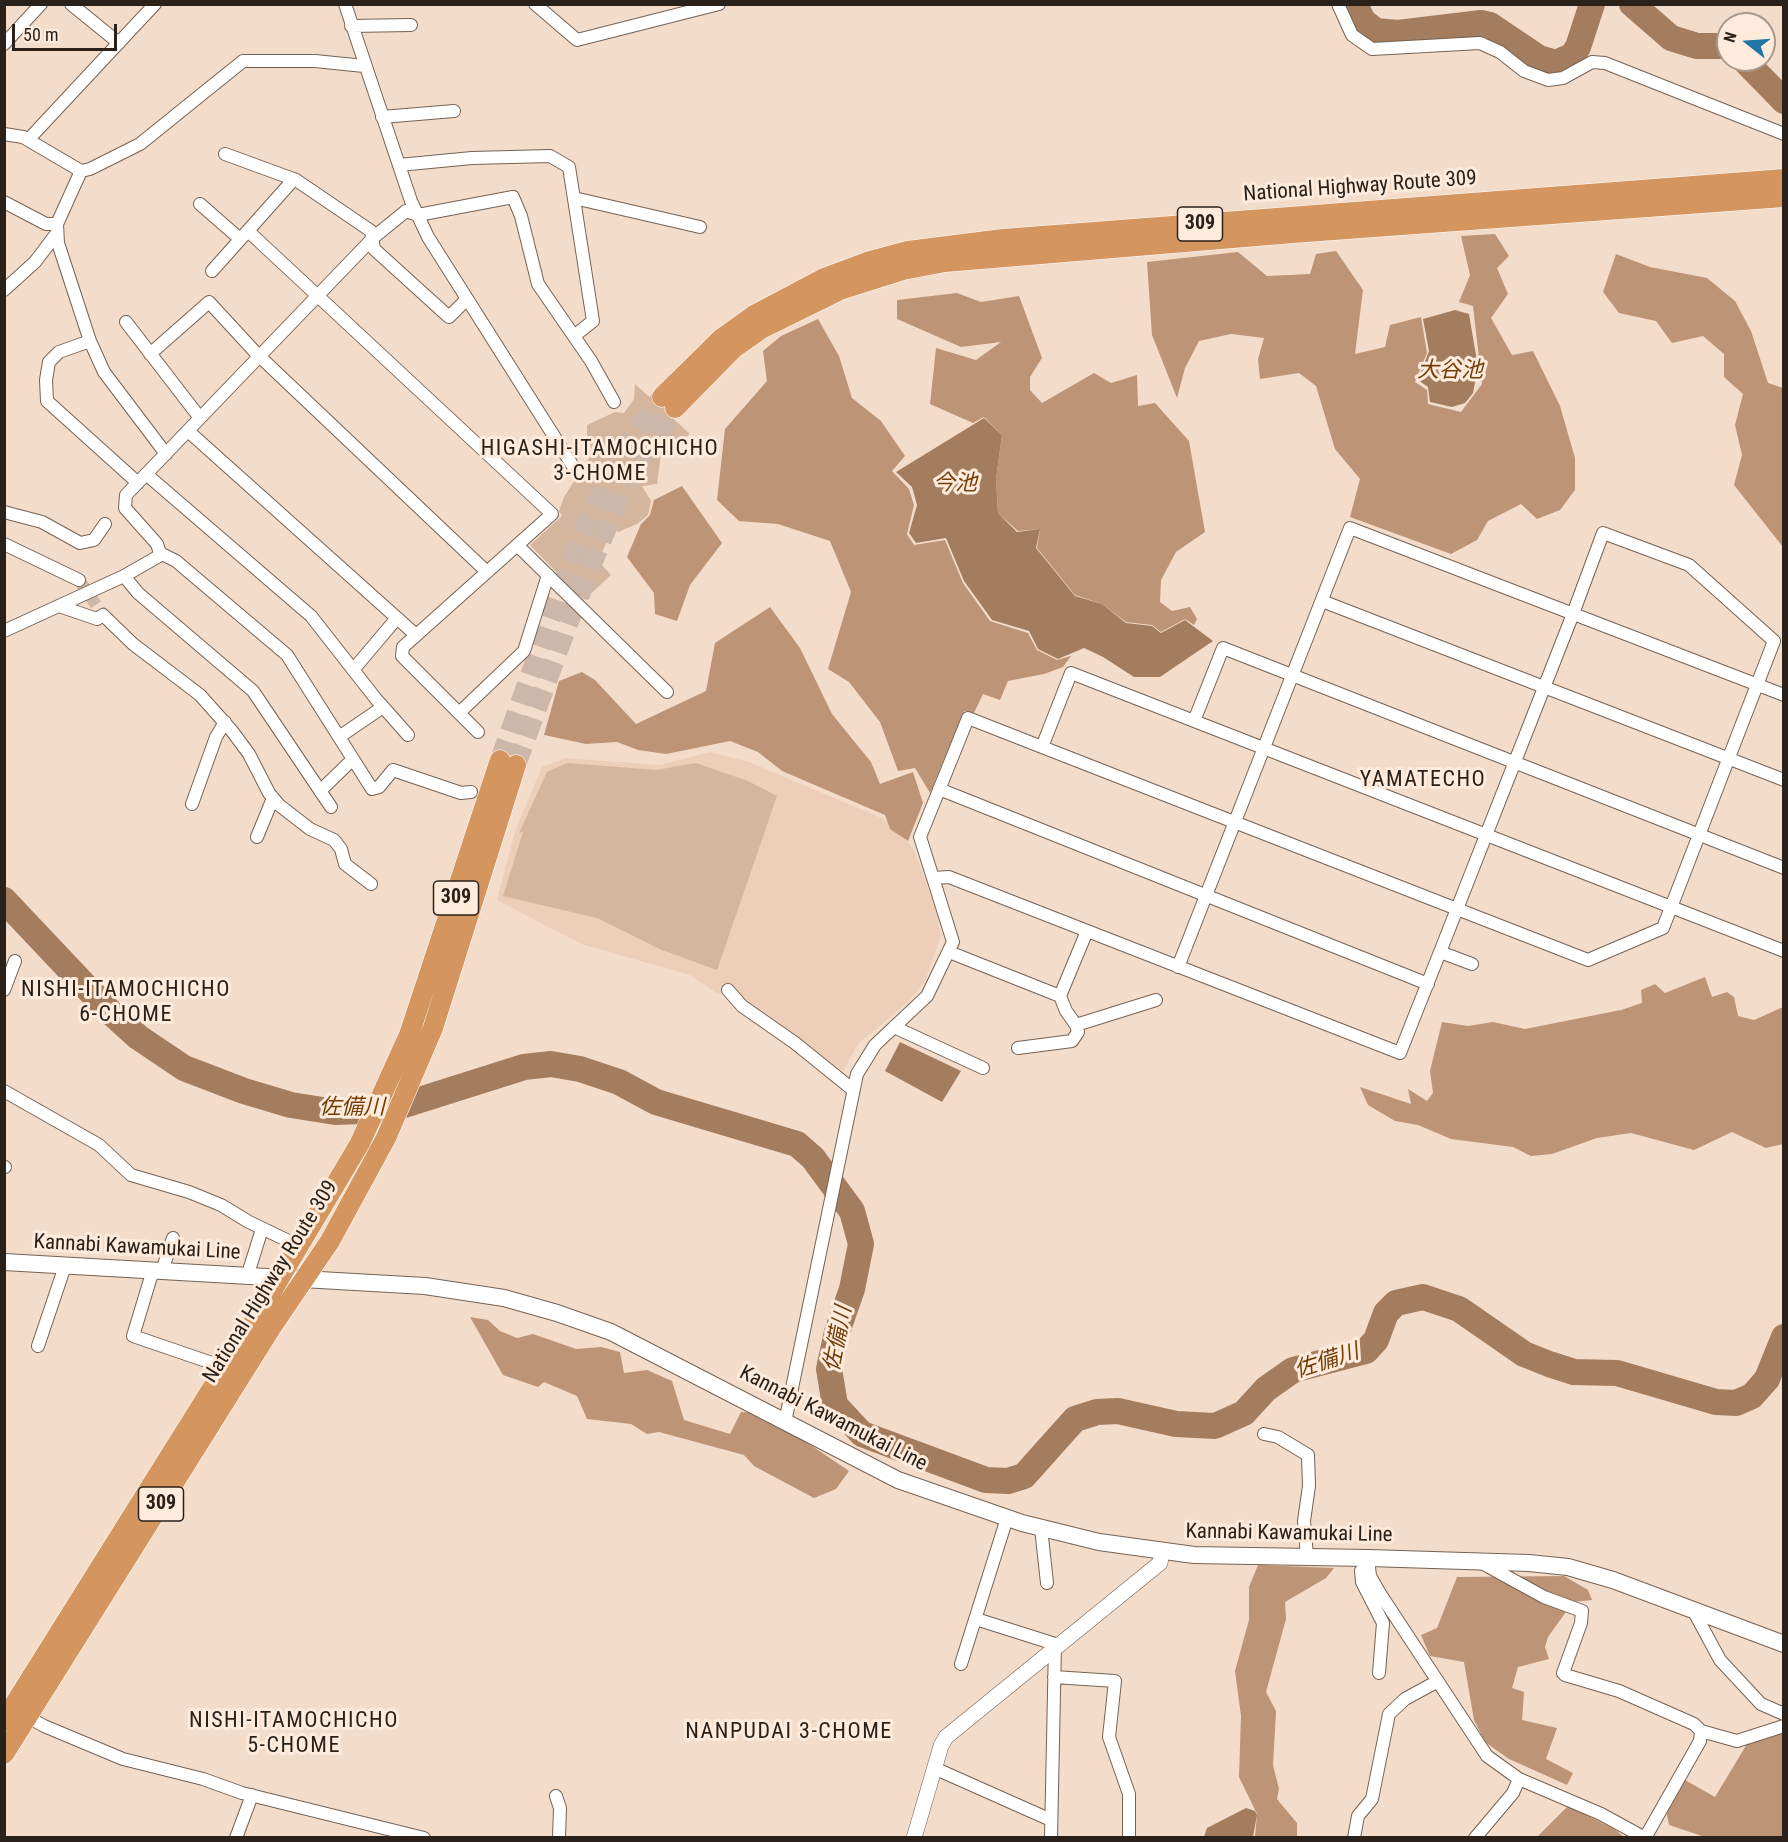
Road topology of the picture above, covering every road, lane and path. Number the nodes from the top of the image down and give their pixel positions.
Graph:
1 (41, 4) edge
2 (71, 4) edge
3 (155, 4) edge
4 (345, 4) edge
5 (536, 4) edge
6 (719, 4) edge
7 (1338, 4) edge
8 (411, 25) dead end
9 (351, 26) junction
10 (119, 43) junction
11 (4, 44) edge
12 (364, 66) junction
13 (454, 111) dead end
14 (382, 117) junction
15 (4, 134) edge
16 (1784, 134) edge
17 (28, 140) junction
18 (225, 154) dead end
19 (399, 165) junction
20 (81, 171) junction
21 (294, 179) junction
22 (1784, 179) edge
23 (1784, 197) edge
24 (574, 198) junction
25 (4, 202) edge
26 (200, 204) dead end
27 (418, 215) junction
28 (700, 227) dead end
29 (57, 228) junction
30 (244, 235) junction
31 (373, 239) junction
32 (212, 271) dead end
33 (4, 290) edge
34 (318, 296) junction
35 (467, 299) junction
36 (126, 322) dead end
37 (574, 336) junction
38 (90, 341) junction
39 (150, 354) junction
40 (259, 357) junction
41 (614, 402) dead end
42 (200, 418) junction
43 (188, 431) junction
44 (166, 454) junction
45 (576, 471) dead end
46 (142, 478) junction
47 (4, 512) edge
48 (105, 524) dead end
49 (4, 544) edge
50 (517, 545) junction
51 (160, 553) junction
52 (487, 572) junction
53 (548, 575) junction
54 (124, 576) junction
55 (79, 580) tunnel mouth
56 (1322, 601) junction
57 (59, 606) junction
58 (1573, 614) junction
59 (397, 618) junction
60 (4, 631) edge
61 (416, 635) junction
62 (353, 670) junction
63 (1293, 675) junction
64 (1756, 686) junction
65 (1544, 687) junction
66 (667, 692) dead end
67 (1784, 696) edge
68 (383, 707) junction
69 (459, 713) junction
70 (1194, 721) junction
71 (225, 722) junction
72 (478, 732) dead end
73 (408, 735) dead end
74 (339, 737) junction
75 (1042, 747) junction
76 (1264, 748) junction
77 (353, 759) junction
78 (1728, 759) junction
79 (1515, 762) junction
80 (1782, 777) edge
81 (939, 789) junction
82 (320, 791) junction
83 (471, 792) dead end
84 (273, 798) junction
85 (192, 804) dead end
86 (331, 807) dead end
87 (1235, 822) junction
88 (1699, 835) junction
89 (1486, 836) junction
90 (258, 837) dead end
91 (1784, 868) edge
92 (933, 878) junction
93 (371, 884) dead end
94 (1206, 895) junction
95 (1670, 908) junction
96 (1457, 909) junction
97 (1087, 931) junction
98 (1784, 951) edge
99 (949, 952) junction
100 (1440, 952) junction
101 (15, 961) dead end
102 (1472, 964) dead end
103 (1178, 967) junction
104 (1428, 984) junction
105 (4, 990) edge
106 (728, 990) dead end
107 (1060, 996) junction
108 (1156, 1000) dead end
109 (1076, 1025) junction
110 (894, 1027) junction
111 (1018, 1048) dead end
112 (984, 1068) dead end
113 (852, 1089) junction
114 (4, 1091) edge
115 (262, 1228) junction
116 (173, 1238) dead end
117 (299, 1246) junction
118 (4, 1263) edge
119 (65, 1266) junction
120 (157, 1271) junction
121 (247, 1277) junction
122 (280, 1278) junction
123 (304, 1279) junction
124 (38, 1346) dead end
125 (212, 1364) dead end
126 (785, 1422) junction
127 (1264, 1434) dead end
128 (1007, 1518) junction
129 (1041, 1528) junction
130 (1162, 1552) junction
131 (1307, 1556) junction
132 (1478, 1562) junction
133 (1368, 1563) junction
134 (1047, 1583) dead end
135 (1693, 1610) junction
136 (976, 1619) junction
137 (1784, 1644) edge
138 (1054, 1649) junction
139 (961, 1664) dead end
140 (1380, 1673) dead end
141 (1054, 1677) junction
142 (1438, 1681) junction
143 (1784, 1714) edge
144 (28, 1717) junction
145 (4, 1721) edge
146 (1784, 1726) edge
147 (1701, 1731) junction
148 (4, 1754) edge
149 (934, 1768) junction
150 (1519, 1779) junction
151 (252, 1795) junction
152 (556, 1796) dead end
153 (1051, 1820) junction
154 (916, 1837) edge
155 (236, 1838) edge
156 (424, 1838) edge
157 (559, 1838) edge
158 (1051, 1838) edge
159 (1129, 1838) edge
160 (1354, 1838) edge
161 (1475, 1838) edge
162 (1645, 1838) edge

1 - 11 street
2 - 10 street
3 - 10 street
4 - 9 street
5 - 6 street
7 - 16 street
8 - 9 street
9 - 12 street
10 - 17 street
12 - 14 street
12 - 20 street
13 - 14 street
14 - 19 street
15 - 17 street
17 - 20 street
18 - 21 street
19 - 24 street
19 - 27 street
20 - 29 street
21 - 30 street
21 - 31 street
22 - 23 highway, National Highway Route 309 / 309
24 - 28 street
24 - 37 street
25 - 29 street
26 - 30 street
27 - 31 street
27 - 35 street
27 - 37 street
29 - 33 street
29 - 38 street
30 - 32 street
30 - 34 street
31 - 34 street
31 - 35 street
34 - 40 street
34 - 50 street
35 - 45 street
36 - 39 street
37 - 41 street
38 - 44 street
38 - 46 street
39 - 40 street
39 - 42 street
40 - 42 street
40 - 52 street
42 - 43 street
43 - 44 street
43 - 59 street
44 - 46 street
46 - 51 street
46 - 62 street
47 - 48 street
49 - 55 street
50 - 52 street
50 - 53 street
51 - 54 street
51 - 74 street
52 - 61 street
53 - 66 street
53 - 69 street
54 - 57 street
54 - 82 street
56 - 58 street
56 - 63 street
56 - 65 street
57 - 60 street
57 - 71 street
58 - 64 street
58 - 64 street
58 - 65 street
59 - 61 street
59 - 62 street
61 - 69 street
62 - 68 street
63 - 70 street
63 - 76 street
63 - 79 street
64 - 67 street
64 - 78 street
65 - 78 street
65 - 79 street
68 - 73 street
68 - 74 street
69 - 72 street
70 - 75 street
70 - 76 street
71 - 84 street
71 - 85 street
74 - 77 street
75 - 81 street
75 - 87 street
76 - 87 street
76 - 89 street
77 - 82 street
77 - 83 street
78 - 80 street
78 - 88 street
79 - 88 street
79 - 89 street
81 - 92 street
81 - 94 street
82 - 86 street
84 - 90 street
84 - 93 street
87 - 94 street
87 - 96 street
88 - 91 street
88 - 95 street
89 - 95 street
89 - 96 street
92 - 97 street
92 - 99 street
94 - 103 street
94 - 104 street
95 - 96 street
95 - 98 street
96 - 100 street
97 - 103 street
97 - 107 street
99 - 107 street
99 - 110 street
100 - 102 street
100 - 104 street
101 - 105 street
103 - 104 street
106 - 113 street
107 - 109 street
108 - 109 street
109 - 111 street
110 - 112 street
110 - 113 street
113 - 126 street
114 - 115 street
115 - 117 street
115 - 121 street
116 - 120 street
117 - 122 highway, National Highway Route 309 / 309
117 - 123 highway, National Highway Route 309 / 309
118 - 119 main road, Kannabi Kawamukai Line
119 - 120 main road, Kannabi Kawamukai Line
119 - 124 street
120 - 121 main road, Kannabi Kawamukai Line
120 - 125 street
121 - 122 main road, Kannabi Kawamukai Line
122 - 123 main road, Kannabi Kawamukai Line
122 - 145 highway, National Highway Route 309 / 309
123 - 126 main road, Kannabi Kawamukai Line
123 - 144 highway, National Highway Route 309 / 309
126 - 128 main road, Kannabi Kawamukai Line
127 - 131 street
128 - 129 main road, Kannabi Kawamukai Line
128 - 136 street
129 - 130 main road, Kannabi Kawamukai Line
129 - 134 street
130 - 131 main road, Kannabi Kawamukai Line
130 - 138 street
131 - 133 main road, Kannabi Kawamukai Line
132 - 133 main road, Kannabi Kawamukai Line
132 - 135 main road, Kannabi Kawamukai Line
132 - 147 street
133 - 140 street
133 - 142 street
135 - 137 main road, Kannabi Kawamukai Line
135 - 143 street
136 - 138 street
136 - 139 street
138 - 141 street
138 - 149 street
141 - 153 street
141 - 159 street
142 - 150 street
142 - 160 street
144 - 148 highway, National Highway Route 309 / 309
144 - 151 street
146 - 147 street
147 - 162 street
149 - 153 street
149 - 154 street
150 - 161 street
150 - 162 street
151 - 155 street
151 - 156 street
152 - 157 street
153 - 158 street

